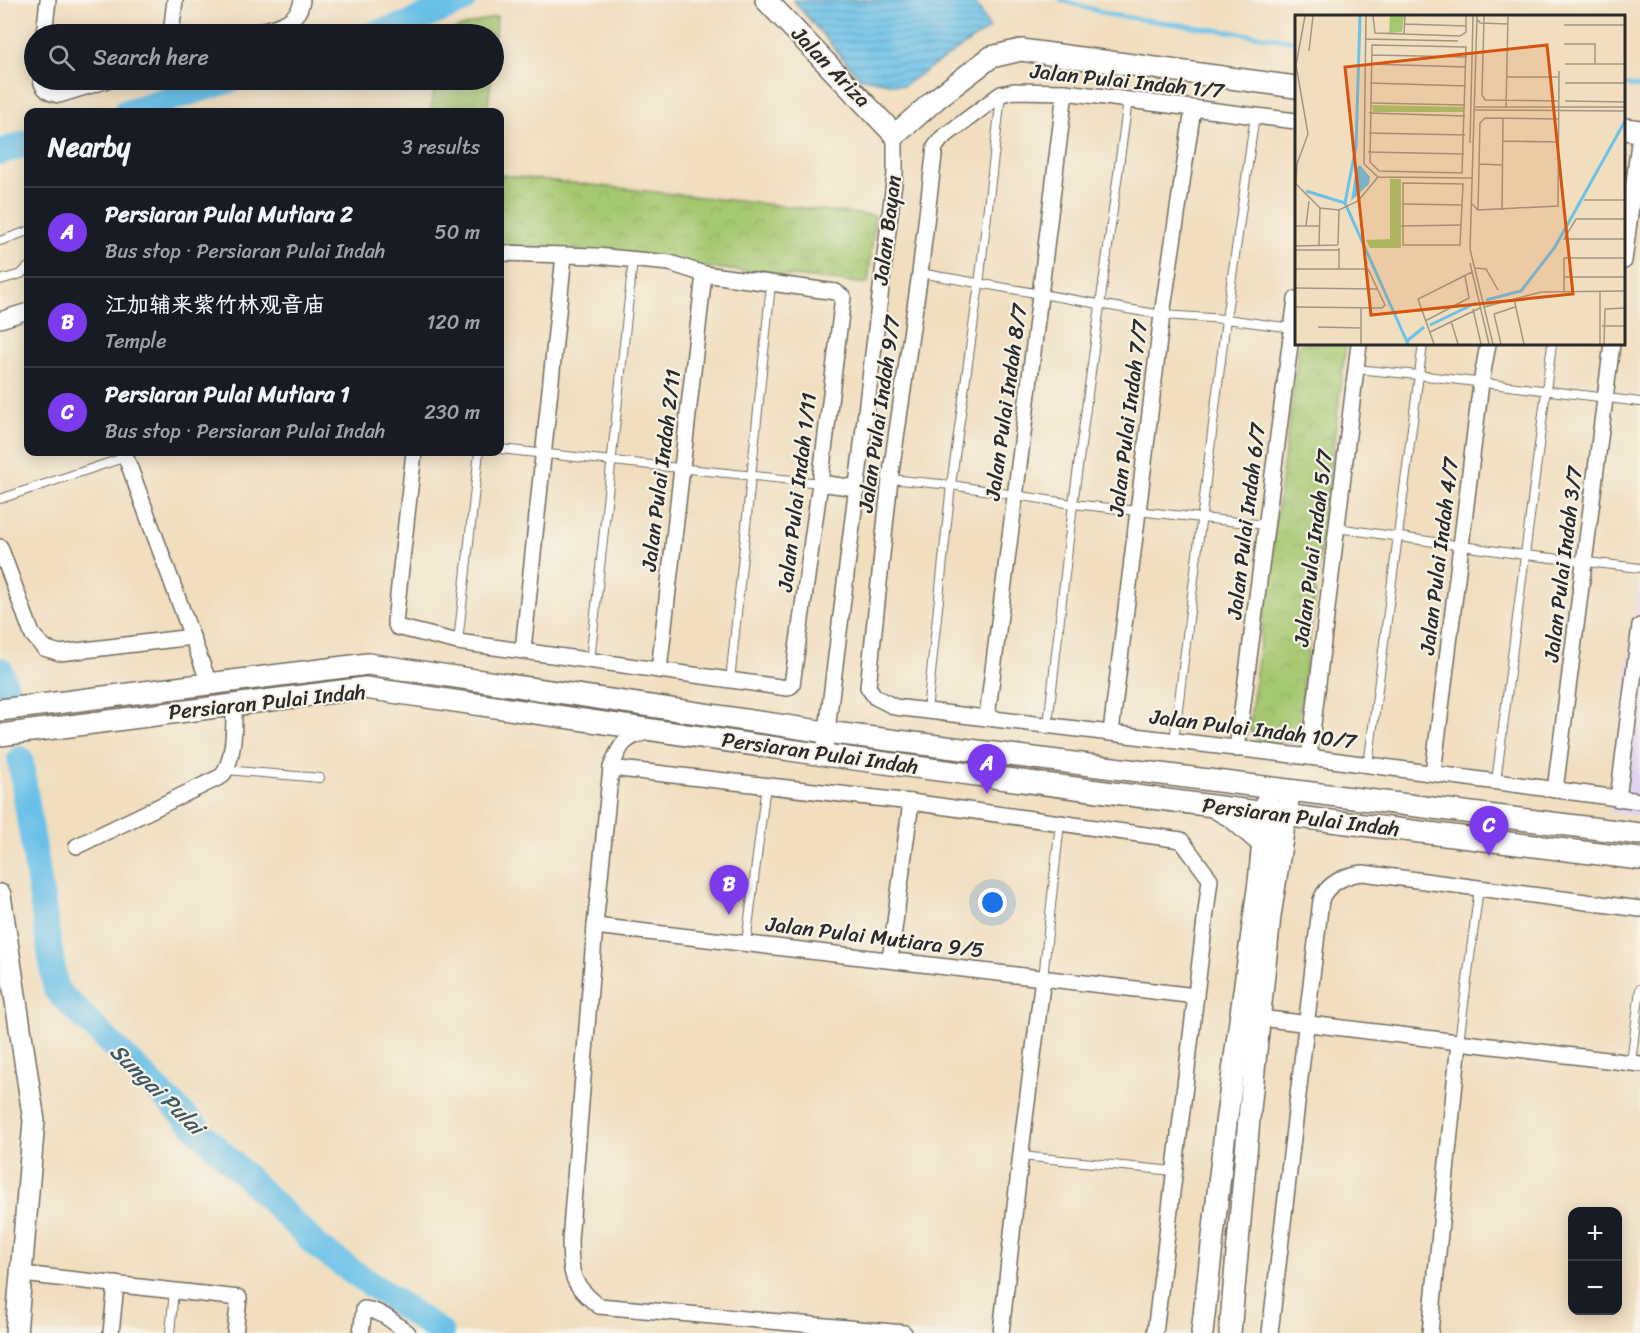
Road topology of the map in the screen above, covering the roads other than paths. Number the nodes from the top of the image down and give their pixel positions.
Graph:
1 (48, 0) edge
2 (176, 0) edge
3 (302, 0) edge
4 (766, 0) edge
5 (45, 24) edge
6 (172, 24) edge
7 (281, 24) edge
8 (1295, 87) edge
9 (48, 90) edge
10 (75, 90) edge
11 (1065, 92) junction
12 (1001, 94) junction
13 (1128, 100) junction
14 (1193, 109) junction
15 (1255, 115) junction
16 (1295, 121) edge
17 (1625, 129) edge
18 (1640, 133) edge
19 (895, 135) junction
20 (935, 147) joint
21 (1633, 167) edge
22 (24, 232) edge
23 (0, 241) edge
24 (1625, 242) edge
25 (564, 255) junction
26 (504, 256) edge
27 (633, 260) junction
28 (24, 271) edge
29 (920, 273) junction
30 (704, 274) junction
31 (0, 280) edge
32 (771, 284) junction
33 (979, 284) junction
34 (1042, 295) junction
35 (1100, 304) junction
36 (1295, 306) edge
37 (24, 312) edge
38 (1162, 315) junction
39 (1226, 319) junction
40 (0, 320) edge
41 (1292, 328) junction
42 (1359, 345) edge
43 (1423, 345) edge
44 (1488, 345) edge
45 (1552, 345) edge
46 (1612, 345) edge
47 (1356, 369) junction
48 (1418, 375) junction
49 (1481, 384) junction
50 (1545, 390) junction
51 (1605, 399) junction
52 (1640, 402) edge
53 (504, 449) edge
54 (544, 454) junction
55 (119, 456) edge
56 (126, 456) edge
57 (414, 456) edge
58 (479, 456) edge
59 (612, 461) junction
60 (682, 468) junction
61 (750, 475) junction
62 (890, 479) junction
63 (820, 483) junction
64 (951, 485) junction
65 (856, 488) junction
66 (1014, 495) junction
67 (0, 499) edge
68 (1074, 504) junction
69 (1138, 512) junction
70 (1202, 519) junction
71 (1266, 525) junction
72 (1337, 528) junction
73 (1398, 538) junction
74 (1462, 545) junction
75 (0, 547) edge
76 (1525, 555) junction
77 (1585, 561) junction
78 (1640, 568) edge
79 (1640, 626) edge
80 (192, 637) junction
81 (458, 642) junction
82 (523, 650) junction
83 (590, 661) junction
84 (659, 670) junction
85 (730, 681) junction
86 (209, 683) junction
87 (868, 687) joint
88 (294, 697) junction
89 (234, 705) junction
90 (0, 711) edge
91 (927, 711) junction
92 (987, 717) junction
93 (130, 718) junction
94 (1048, 724) junction
95 (658, 730) junction
96 (826, 732) junction
97 (1111, 732) junction
98 (0, 735) edge
99 (1174, 741) junction
100 (1237, 749) junction
101 (824, 755) junction
102 (1308, 757) junction
103 (1368, 765) junction
104 (611, 768) junction
105 (226, 770) junction
106 (1433, 773) junction
107 (320, 778) dead end
108 (1496, 783) junction
109 (766, 785) junction
110 (1279, 789) junction
111 (1555, 790) junction
112 (1618, 799) junction
113 (1640, 801) edge
114 (911, 802) junction
115 (1212, 806) junction
116 (1276, 814) junction
117 (1316, 818) junction
118 (1060, 823) junction
119 (1638, 834) edge
120 (1272, 845) junction
121 (77, 846) dead end
122 (1640, 859) edge
123 (1479, 888) junction
124 (0, 896) edge
125 (1640, 909) edge
126 (595, 926) junction
127 (3, 939) edge
128 (746, 943) junction
129 (890, 960) junction
130 (1043, 978) junction
131 (1640, 989) edge
132 (1196, 996) junction
133 (1260, 1018) junction
134 (1307, 1024) junction
135 (1459, 1042) junction
136 (1636, 1063) edge
137 (1020, 1156) junction
138 (1174, 1171) junction
139 (22, 1274) junction
140 (116, 1284) junction
141 (174, 1290) junction
142 (16, 1333) edge
143 (111, 1333) edge
144 (170, 1333) edge
145 (235, 1333) edge
146 (361, 1333) edge
147 (408, 1333) edge
148 (904, 1333) edge
149 (1001, 1333) edge
150 (1155, 1333) edge
151 (1202, 1333) edge
152 (1230, 1333) edge
153 (1270, 1333) edge
154 (1430, 1333) edge

1 - 5 street
2 - 6 street
3 - 7 street
4 - 19 main road, Jalan Ariza
8 - 19 main road
9 - 10 street
11 - 12 street, Jalan Pulai Indah 1/7
11 - 13 street, Jalan Pulai Indah 1/7
11 - 34 street, Jalan Pulai Indah 8/7
12 - 20 street, Jalan Pulai Indah 1/7
12 - 33 lane
13 - 14 street, Jalan Pulai Indah 1/7
13 - 35 lane
14 - 15 street, Jalan Pulai Indah 1/7
14 - 38 street, Jalan Pulai Indah 7/7
15 - 16 street, Jalan Pulai Indah 1/7
15 - 39 lane
17 - 18 main road
18 - 21 street
19 - 65 street, Jalan Bayan
20 - 29 street, Jalan Pulai Indah 9/7
21 - 24 street
22 - 23 lane
25 - 26 street
25 - 27 street
25 - 54 street
27 - 30 street
27 - 59 lane
28 - 31 lane
29 - 33 lane
29 - 62 street, Jalan Pulai Indah 9/7
30 - 32 street
30 - 60 street, Jalan Pulai Indah 2/11
32 - 61 lane
32 - 63 street, Jalan Pulai Indah 1/11
33 - 34 lane
33 - 64 lane
34 - 35 lane
34 - 66 street, Jalan Pulai Indah 8/7
35 - 38 lane
35 - 68 lane
36 - 41 street, Jalan Pulai Indah 6/7
37 - 40 street
38 - 39 lane
38 - 69 street, Jalan Pulai Indah 7/7
39 - 41 lane
39 - 70 lane
41 - 71 street, Jalan Pulai Indah 6/7
42 - 47 street, Jalan Pulai Indah 5/7
43 - 48 lane
44 - 49 street, Jalan Pulai Indah 4/7
45 - 50 lane
46 - 51 street, Jalan Pulai Indah 3/7
47 - 48 lane
47 - 72 street, Jalan Pulai Indah 5/7
48 - 49 lane
48 - 73 lane
49 - 50 lane
49 - 74 street, Jalan Pulai Indah 4/7
50 - 51 lane
50 - 76 lane
51 - 52 lane
51 - 77 street, Jalan Pulai Indah 3/7
53 - 54 lane
54 - 59 lane
54 - 82 street
55 - 67 lane
56 - 80 street
57 - 81 street
58 - 81 lane
59 - 60 lane
59 - 83 lane
60 - 61 lane
60 - 84 street, Jalan Pulai Indah 2/11
61 - 63 lane
61 - 85 lane
62 - 64 lane
62 - 87 street, Jalan Pulai Indah 9/7
63 - 65 street
63 - 85 street, Jalan Pulai Indah 1/11
64 - 66 lane
64 - 91 lane
65 - 96 street, Jalan Bayan
66 - 68 lane
66 - 92 street, Jalan Pulai Indah 8/7
68 - 69 lane
68 - 94 lane
69 - 70 lane
69 - 97 street, Jalan Pulai Indah 7/7
70 - 71 lane
70 - 99 lane
71 - 100 street, Jalan Pulai Indah 6/7
72 - 73 lane
72 - 102 street, Jalan Pulai Indah 5/7
73 - 74 lane
73 - 103 lane
74 - 76 lane
74 - 106 street, Jalan Pulai Indah 4/7
75 - 80 street
76 - 77 lane
76 - 108 lane
77 - 78 lane
77 - 111 street, Jalan Pulai Indah 3/7
79 - 112 street
80 - 86 street
81 - 82 street
82 - 83 street
83 - 84 street
84 - 85 street
86 - 88 main road
86 - 90 main road, Persiaran Pulai Indah
86 - 93 main road
86 - 96 main road, Persiaran Pulai Indah
87 - 91 street, Jalan Pulai Indah 10/7
88 - 89 main road, Persiaran Pulai Indah
88 - 95 main road, Persiaran Pulai Indah
89 - 93 main road, Persiaran Pulai Indah
89 - 105 street
91 - 92 street, Jalan Pulai Indah 10/7
92 - 94 street, Jalan Pulai Indah 10/7
93 - 98 main road, Persiaran Pulai Indah
94 - 97 street, Jalan Pulai Indah 10/7
95 - 101 main road, Persiaran Pulai Indah
95 - 104 street
96 - 101 street, Jalan Bayan
96 - 110 main road, Persiaran Pulai Indah
97 - 99 street, Jalan Pulai Indah 10/7
99 - 100 street, Jalan Pulai Indah 10/7
100 - 102 street, Jalan Pulai Indah 10/7
101 - 115 main road, Persiaran Pulai Indah
102 - 103 street, Jalan Pulai Indah 10/7
103 - 106 street, Jalan Pulai Indah 10/7
104 - 109 street
104 - 126 street
105 - 107 lane
105 - 121 street
106 - 108 street, Jalan Pulai Indah 10/7
108 - 111 street, Jalan Pulai Indah 10/7
109 - 114 street
109 - 128 lane
110 - 116 main road
110 - 119 main road, Persiaran Pulai Indah
111 - 112 street, Jalan Pulai Indah 10/7
112 - 113 street, Jalan Pulai Indah 10/7
114 - 118 street
114 - 129 street
115 - 116 main road, Persiaran Pulai Indah
115 - 120 main road
116 - 117 main road, Persiaran Pulai Indah
116 - 120 main road
117 - 120 main road
117 - 122 main road, Persiaran Pulai Indah
118 - 130 lane
118 - 132 street
120 - 133 main road
120 - 151 main road
123 - 125 street
123 - 134 street
123 - 135 lane
124 - 127 main road
126 - 128 street, Jalan Pulai Mutiara 9/5
126 - 148 street
127 - 139 main road
128 - 129 street, Jalan Pulai Mutiara 9/5
129 - 130 street, Jalan Pulai Mutiara 9/5
130 - 132 street, Jalan Pulai Mutiara 9/5
130 - 137 street
131 - 136 lane
132 - 138 street
133 - 134 street
133 - 152 main road
134 - 135 street
134 - 153 street
135 - 136 street
135 - 154 street
137 - 138 lane
137 - 149 street
138 - 150 street
139 - 140 street
139 - 142 main road
140 - 141 street
140 - 143 street
141 - 144 lane
141 - 145 street
146 - 147 street

